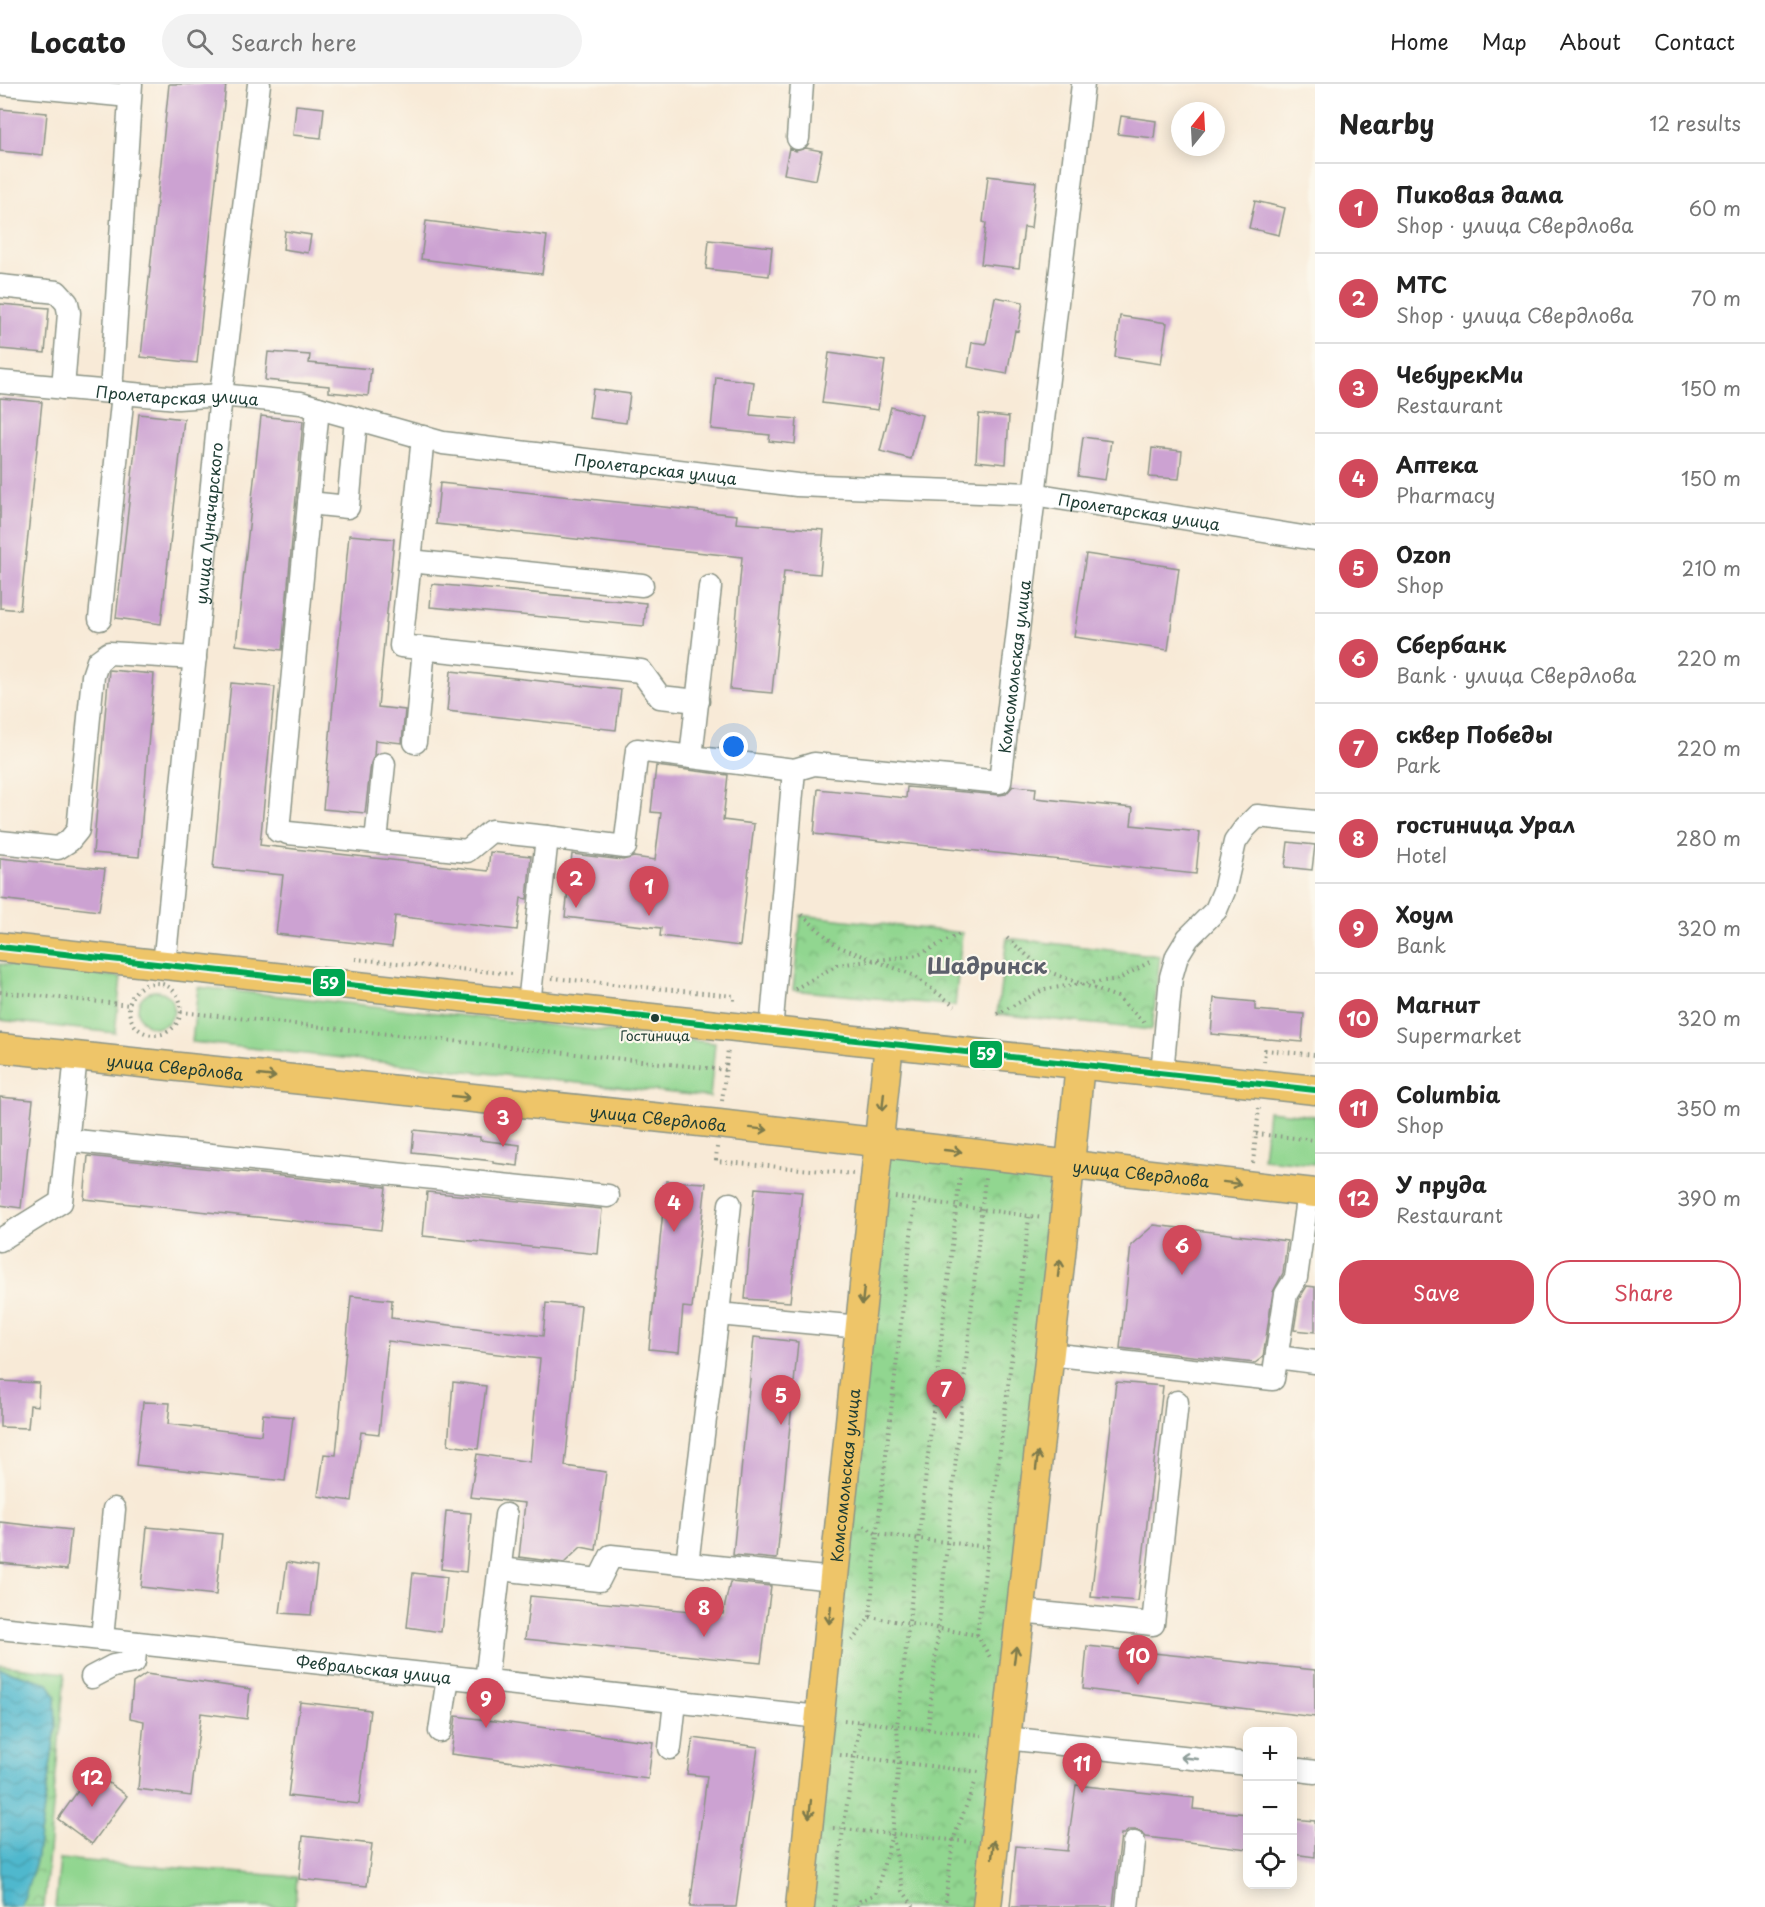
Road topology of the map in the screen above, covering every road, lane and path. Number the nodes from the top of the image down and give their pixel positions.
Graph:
1 (5, 84) edge
2 (259, 84) edge
3 (802, 84) edge
4 (1083, 84) edge
5 (130, 90) edge
6 (798, 138) dead end
7 (0, 286) edge
8 (0, 382) edge
9 (63, 388) junction
10 (117, 393) junction
11 (221, 395) junction
12 (318, 408) junction
13 (356, 419) junction
14 (423, 437) junction
15 (1033, 494) junction
16 (309, 503) junction
17 (1315, 538) edge
18 (410, 561) junction
19 (642, 585) dead end
20 (710, 587) dead end
21 (100, 619) dead end
22 (424, 649) junction
23 (195, 658) junction
24 (698, 701) junction
25 (415, 742) dead end
26 (691, 757) junction
27 (384, 764) dead end
28 (794, 770) junction
29 (1315, 822) edge
30 (547, 837) junction
31 (0, 842) edge
32 (376, 842) junction
33 (801, 915) dead end
34 (962, 933) dead end
35 (1007, 938) dead end
36 (0, 947) edge
37 (1160, 956) dead end
38 (876, 960) junction
39 (164, 964) junction
40 (1082, 984) junction
41 (793, 990) dead end
42 (0, 992) edge
43 (529, 1004) junction
44 (130, 1005) junction
45 (955, 1006) dead end
46 (181, 1012) junction
47 (997, 1014) dead end
48 (1152, 1030) dead end
49 (771, 1031) junction
50 (889, 1043) junction
51 (0, 1048) edge
52 (1315, 1055) edge
53 (76, 1056) junction
54 (1080, 1064) junction
55 (726, 1071) dead end
56 (1162, 1073) junction
57 (1262, 1084) junction
58 (1315, 1090) edge
59 (1256, 1134) junction
60 (67, 1140) junction
61 (1315, 1140) edge
62 (879, 1143) junction
63 (975, 1153) junction
64 (1069, 1164) junction
65 (1251, 1185) junction
66 (1312, 1192) edge
67 (873, 1195) junction
68 (608, 1196) dead end
69 (915, 1200) junction
70 (730, 1204) dead end
71 (957, 1206) junction
72 (982, 1209) junction
73 (1029, 1216) junction
74 (1064, 1220) junction
75 (0, 1240) edge
76 (718, 1314) junction
77 (860, 1327) junction
78 (1050, 1354) junction
79 (1276, 1357) junction
80 (1315, 1362) edge
81 (1177, 1402) dead end
82 (114, 1509) dead end
83 (841, 1512) junction
84 (506, 1515) dead end
85 (877, 1534) junction
86 (918, 1539) junction
87 (948, 1542) junction
88 (988, 1547) junction
89 (687, 1564) junction
90 (500, 1569) junction
91 (834, 1579) junction
92 (1020, 1611) junction
93 (870, 1617) junction
94 (909, 1623) junction
95 (0, 1628) edge
96 (939, 1628) junction
97 (977, 1635) junction
98 (102, 1639) junction
99 (136, 1643) junction
100 (850, 1644) dead end
101 (92, 1677) dead end
102 (448, 1677) junction
103 (486, 1681) junction
104 (1011, 1694) junction
105 (675, 1702) junction
106 (819, 1717) junction
107 (860, 1722) junction
108 (897, 1726) junction
109 (928, 1729) junction
110 (440, 1731) dead end
111 (1006, 1738) junction
112 (670, 1748) dead end
113 (816, 1752) junction
114 (855, 1757) junction
115 (899, 1762) junction
116 (1243, 1763) edge
117 (1297, 1770) edge
118 (1315, 1772) edge
119 (990, 1774) junction
120 (808, 1826) junction
121 (843, 1829) junction
122 (892, 1834) junction
123 (952, 1840) junction
124 (1134, 1843) dead end
125 (994, 1844) junction
126 (800, 1907) edge
127 (834, 1907) edge
128 (858, 1907) edge
129 (914, 1907) edge
130 (945, 1907) edge
131 (987, 1907) edge
132 (1127, 1907) edge

1 - 5 street
2 - 11 street, улица Луначарского
3 - 6 street
4 - 15 street, Комсомольская улица
5 - 10 street
7 - 9 street
8 - 9 street, Пролетарская улица
9 - 10 street, Пролетарская улица
10 - 11 street, Пролетарская улица
10 - 21 street
11 - 12 street, Пролетарская улица
11 - 23 street, улица Луначарского
12 - 13 street, Пролетарская улица
12 - 16 street
13 - 14 street, Пролетарская улица
13 - 16 street
14 - 15 street, Пролетарская улица
14 - 18 street
15 - 17 street, Пролетарская улица
15 - 28 street, Комсомольская улица
16 - 32 street
18 - 19 street
18 - 22 street
20 - 24 street
22 - 24 street
22 - 25 street
23 - 31 street
23 - 39 street, улица Луначарского
24 - 26 street
26 - 28 street
26 - 30 street
27 - 32 street
28 - 49 street
29 - 56 street
30 - 32 street
30 - 43 street
33 - 38 path
34 - 38 path
35 - 40 path
36 - 39 main road
37 - 40 path
38 - 41 path
38 - 45 path
39 - 43 main road
40 - 47 path
40 - 48 path
42 - 44 path
43 - 49 main road
44 - 46 path
44 - 46 path
46 - 55 path
49 - 50 main road
50 - 54 main road
50 -> 62 main road, Комсомольская улица
51 - 53 main road, улица Свердлова
52 - 57 path
53 - 60 street
53 -> 62 main road, улица Свердлова
54 - 56 main road
54 - 64 main road
56 - 57 main road
57 - 58 main road
57 - 59 path
59 - 61 path
59 - 65 path
60 - 68 street
60 - 75 street
62 -> 63 main road, улица Свердлова
62 - 67 main road, Комсомольская улица
63 - 64 main road, улица Свердлова
63 - 71 path
63 - 72 path
64 -> 65 main road, улица Свердлова
64 - 74 main road
65 - 66 main road, улица Свердлова
66 - 79 street
67 - 69 path
67 -> 77 main road, Комсомольская улица
69 - 71 path
69 - 85 path
70 - 76 street
71 - 72 path
71 - 86 path
72 - 73 path
72 - 87 path
73 - 74 path
73 - 88 path
78 -> 74 main road
76 - 77 street
76 - 89 street
77 - 83 main road, Комсомольская улица
78 - 79 street
92 -> 78 main road
79 - 80 street
81 - 92 street
82 - 98 street
83 - 85 path
83 - 91 main road, Комсомольская улица
84 - 90 street
85 - 86 path
85 - 93 path
86 - 87 path
86 - 94 path
87 - 88 path
87 - 96 path
88 - 97 path
89 - 90 street
89 - 91 street
90 - 103 street
91 -> 106 main road, Комсомольская улица
104 -> 92 main road
93 - 94 path
93 - 100 path
94 - 96 path
94 - 108 path
95 - 98 street, Февральская улица
96 - 97 path
96 - 109 path
97 - 104 path
98 - 99 street, Февральская улица
99 - 101 street
99 - 102 street, Февральская улица
102 - 103 street, Февральская улица
102 - 110 street
103 - 105 street, Февральская улица
104 - 111 main road
105 - 106 street, Февральская улица
105 - 112 street
106 - 107 path
106 - 113 main road, Комсомольская улица
107 - 108 path
107 - 114 path
108 - 109 path
108 - 115 path
109 - 111 path
116 -> 111 street
111 - 119 main road
113 - 114 path
113 -> 120 main road, Комсомольская улица
114 - 115 path
114 - 121 path
115 - 119 path
115 - 122 path
117 - 118 street
119 - 123 path
119 - 125 main road
120 - 121 path
120 - 126 main road, Комсомольская улица
121 - 122 path
121 - 127 path
122 - 123 path
122 - 128 path
122 - 129 path
123 - 125 path
123 - 130 path
124 - 132 street
131 -> 125 main road

